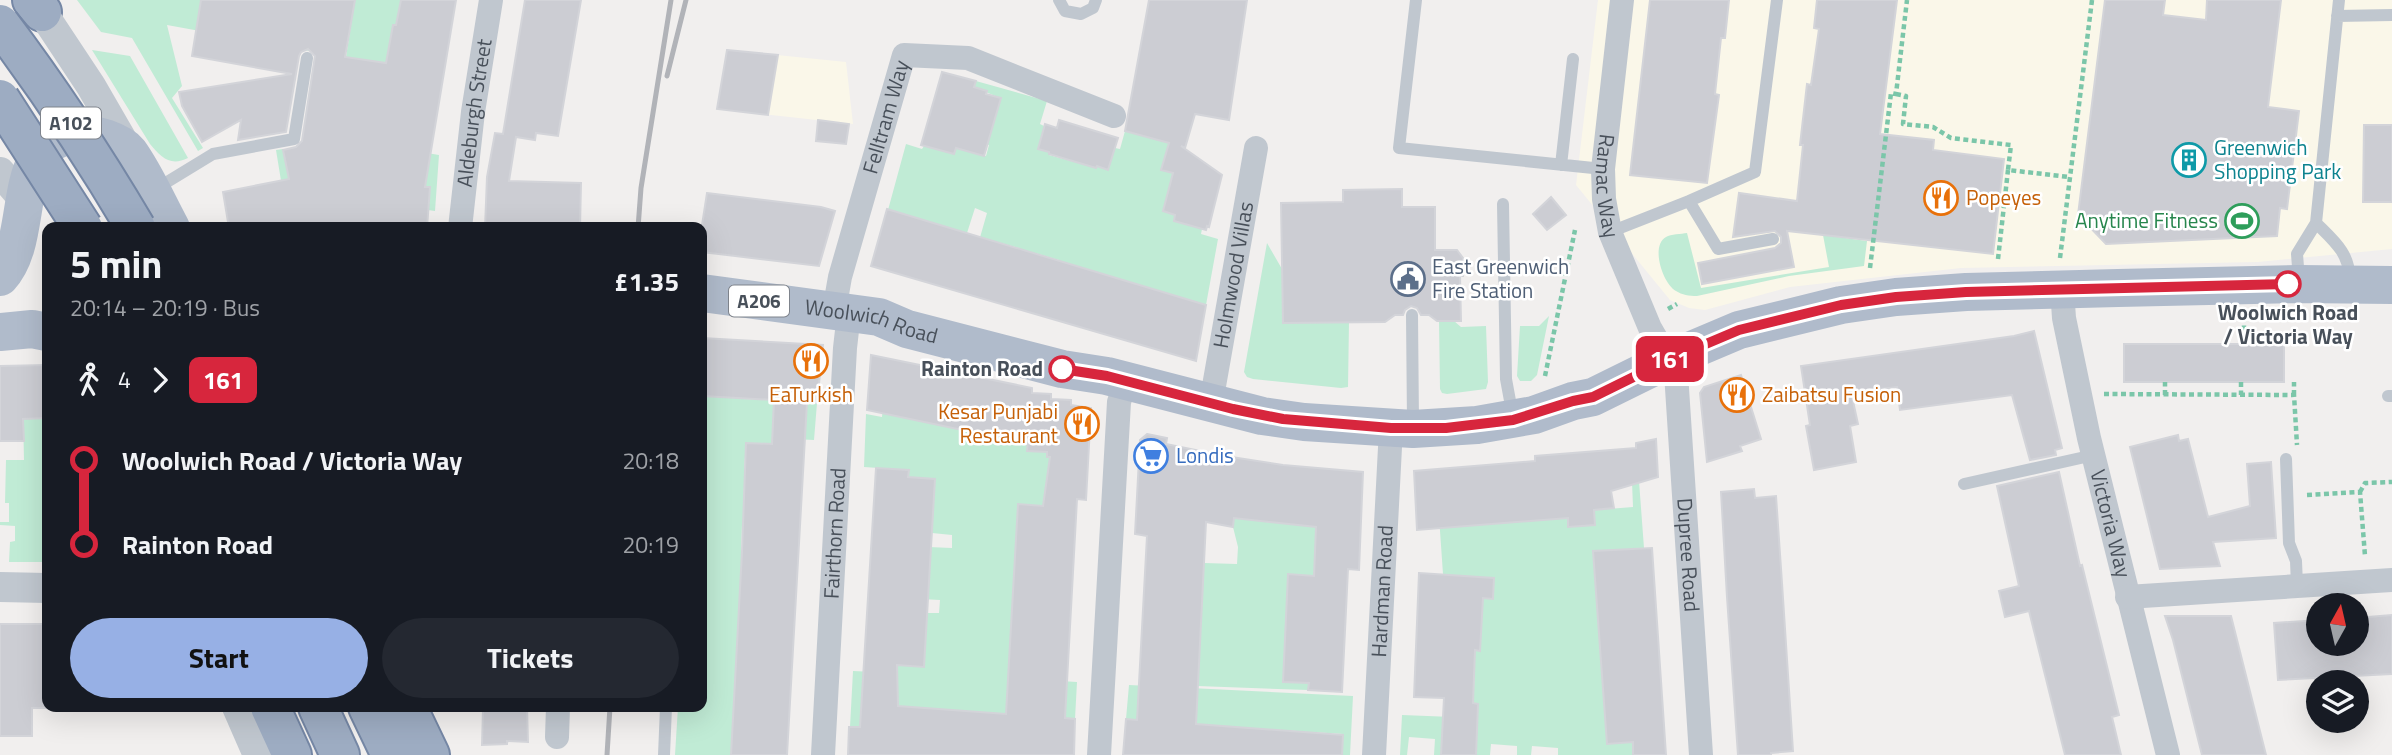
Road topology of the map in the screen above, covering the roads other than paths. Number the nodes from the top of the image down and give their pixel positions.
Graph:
1 (491, 0) edge
2 (1059, 0) edge
3 (1096, 0) edge
4 (1416, 0) edge
5 (1622, 0) edge
6 (1777, 0) edge
7 (2339, 0) edge
8 (39, 4) edge
9 (2392, 15) edge
10 (2337, 16) junction
11 (0, 24) edge
12 (307, 58) dead end
13 (1573, 59) dead end
14 (0, 99) edge
15 (1114, 116) dead end
16 (1256, 148) dead end
17 (128, 150) junction
18 (1561, 165) junction
19 (1604, 169) junction
20 (12, 186) edge
21 (151, 192) junction
22 (1689, 201) junction
23 (1503, 204) dead end
24 (79, 222) edge
25 (132, 222) edge
26 (168, 222) edge
27 (461, 222) edge
28 (2316, 223) junction
29 (42, 232) edge
30 (1610, 232) junction
31 (1773, 239) dead end
32 (2061, 274) junction
33 (0, 276) edge
34 (2293, 284) junction
35 (2349, 284) junction
36 (2392, 285) edge
37 (707, 294) edge
38 (842, 312) junction
39 (1412, 315) dead end
40 (42, 331) edge
41 (0, 332) edge
42 (1668, 360) junction
43 (1126, 381) junction
44 (1211, 404) junction
45 (1513, 420) junction
46 (1402, 428) junction
47 (2094, 455) junction
48 (2286, 459) dead end
49 (1964, 484) dead end
50 (2392, 580) edge
51 (2297, 585) junction
52 (0, 587) edge
53 (42, 588) edge
54 (2127, 597) junction
55 (239, 712) edge
56 (272, 712) edge
57 (320, 712) edge
58 (370, 712) edge
59 (409, 712) edge
60 (558, 712) edge
61 (666, 712) edge
62 (557, 737) dead end
63 (258, 755) edge
64 (292, 755) edge
65 (340, 755) edge
66 (391, 755) edge
67 (429, 755) edge
68 (664, 755) edge
69 (823, 755) edge
70 (1099, 755) edge
71 (1374, 755) edge
72 (1701, 755) edge
73 (2168, 755) edge

1 - 27 street, Aldeburgh Street
2 - 3 lane
4 - 18 lane
5 - 19 street, Ramac Way
6 - 22 lane
7 - 10 lane
8 - 17 street
9 - 10 lane
10 - 28 lane
11 - 25 highway, A102, bridge
12 - 21 lane
13 - 18 lane
14 - 24 highway, A102, bridge
15 - 38 street, Felltram Way
16 - 44 street, Holmwood Villas
17 - 20 main road
17 - 21 main road
18 - 19 lane
19 - 30 street, Ramac Way
20 - 29 main road
20 - 33 main road
21 - 26 main road
22 - 30 lane
22 - 31 lane
23 - 45 lane
28 - 34 lane
28 - 35 lane
30 - 42 street, Ramac Way
32 - 34 main road, Woolwich Road / A206
32 - 42 main road, Woolwich Road / A206
32 - 47 street, Victoria Way
34 - 35 main road, Woolwich Road / A206
35 - 36 main road, Woolwich Road / A206
37 - 38 main road, Woolwich Road / A206
38 - 43 main road, Woolwich Road / A206
38 - 69 street, Fairthorn Road
39 - 46 lane
40 - 41 main road
42 - 45 main road, Woolwich Road / A206
42 - 72 street, Dupree Road
43 - 44 main road, Woolwich Road / A206
43 - 70 street
44 - 46 main road, Woolwich Road / A206
45 - 46 main road, Woolwich Road / A206
46 - 71 street, Hardman Road
47 - 49 lane
47 - 54 street, Victoria Way
48 - 51 lane
50 - 51 street
51 - 54 street
52 - 53 street
54 - 73 street, Victoria Way
55 - 63 street
56 - 64 highway
57 - 65 highway
58 - 66 highway
59 - 67 highway
60 - 62 street
61 - 68 lane

